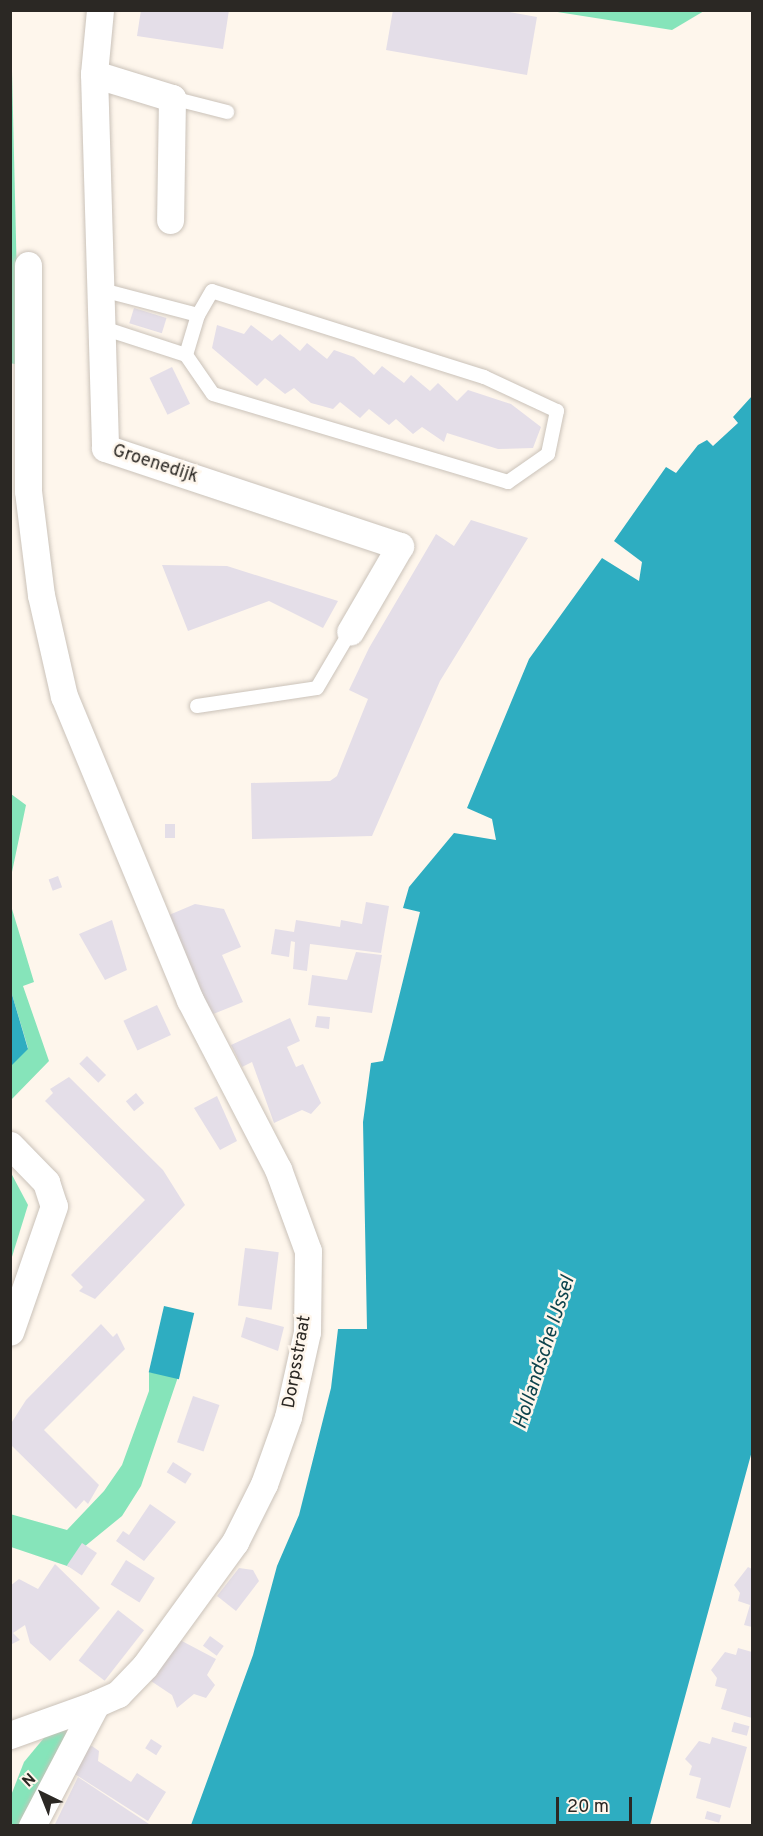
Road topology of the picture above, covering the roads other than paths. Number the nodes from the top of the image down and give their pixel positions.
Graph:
1 (100, 10) edge
2 (94, 74) junction
3 (172, 98) junction
4 (227, 112) dead end
5 (170, 220) dead end
6 (28, 266) dead end
7 (102, 290) junction
8 (198, 315) junction
9 (100, 327) junction
10 (186, 355) junction
11 (350, 632) joint
12 (197, 706) dead end
13 (10, 1145) edge
14 (10, 1332) edge
15 (96, 1704) junction
16 (10, 1735) edge
17 (32, 1826) edge

1 - 2 street, Groenedijk
2 - 3 street
2 - 7 street, Groenedijk
3 - 4 lane
3 - 5 street
6 - 15 street, Dorpsstraat
7 - 8 lane
7 - 9 street, Groenedijk
8 - 10 lane
8 - 10 lane
9 - 10 lane
9 - 11 street, Groenedijk
11 - 12 lane
13 - 14 street
15 - 16 street, Dorpsstraat
15 - 17 street

